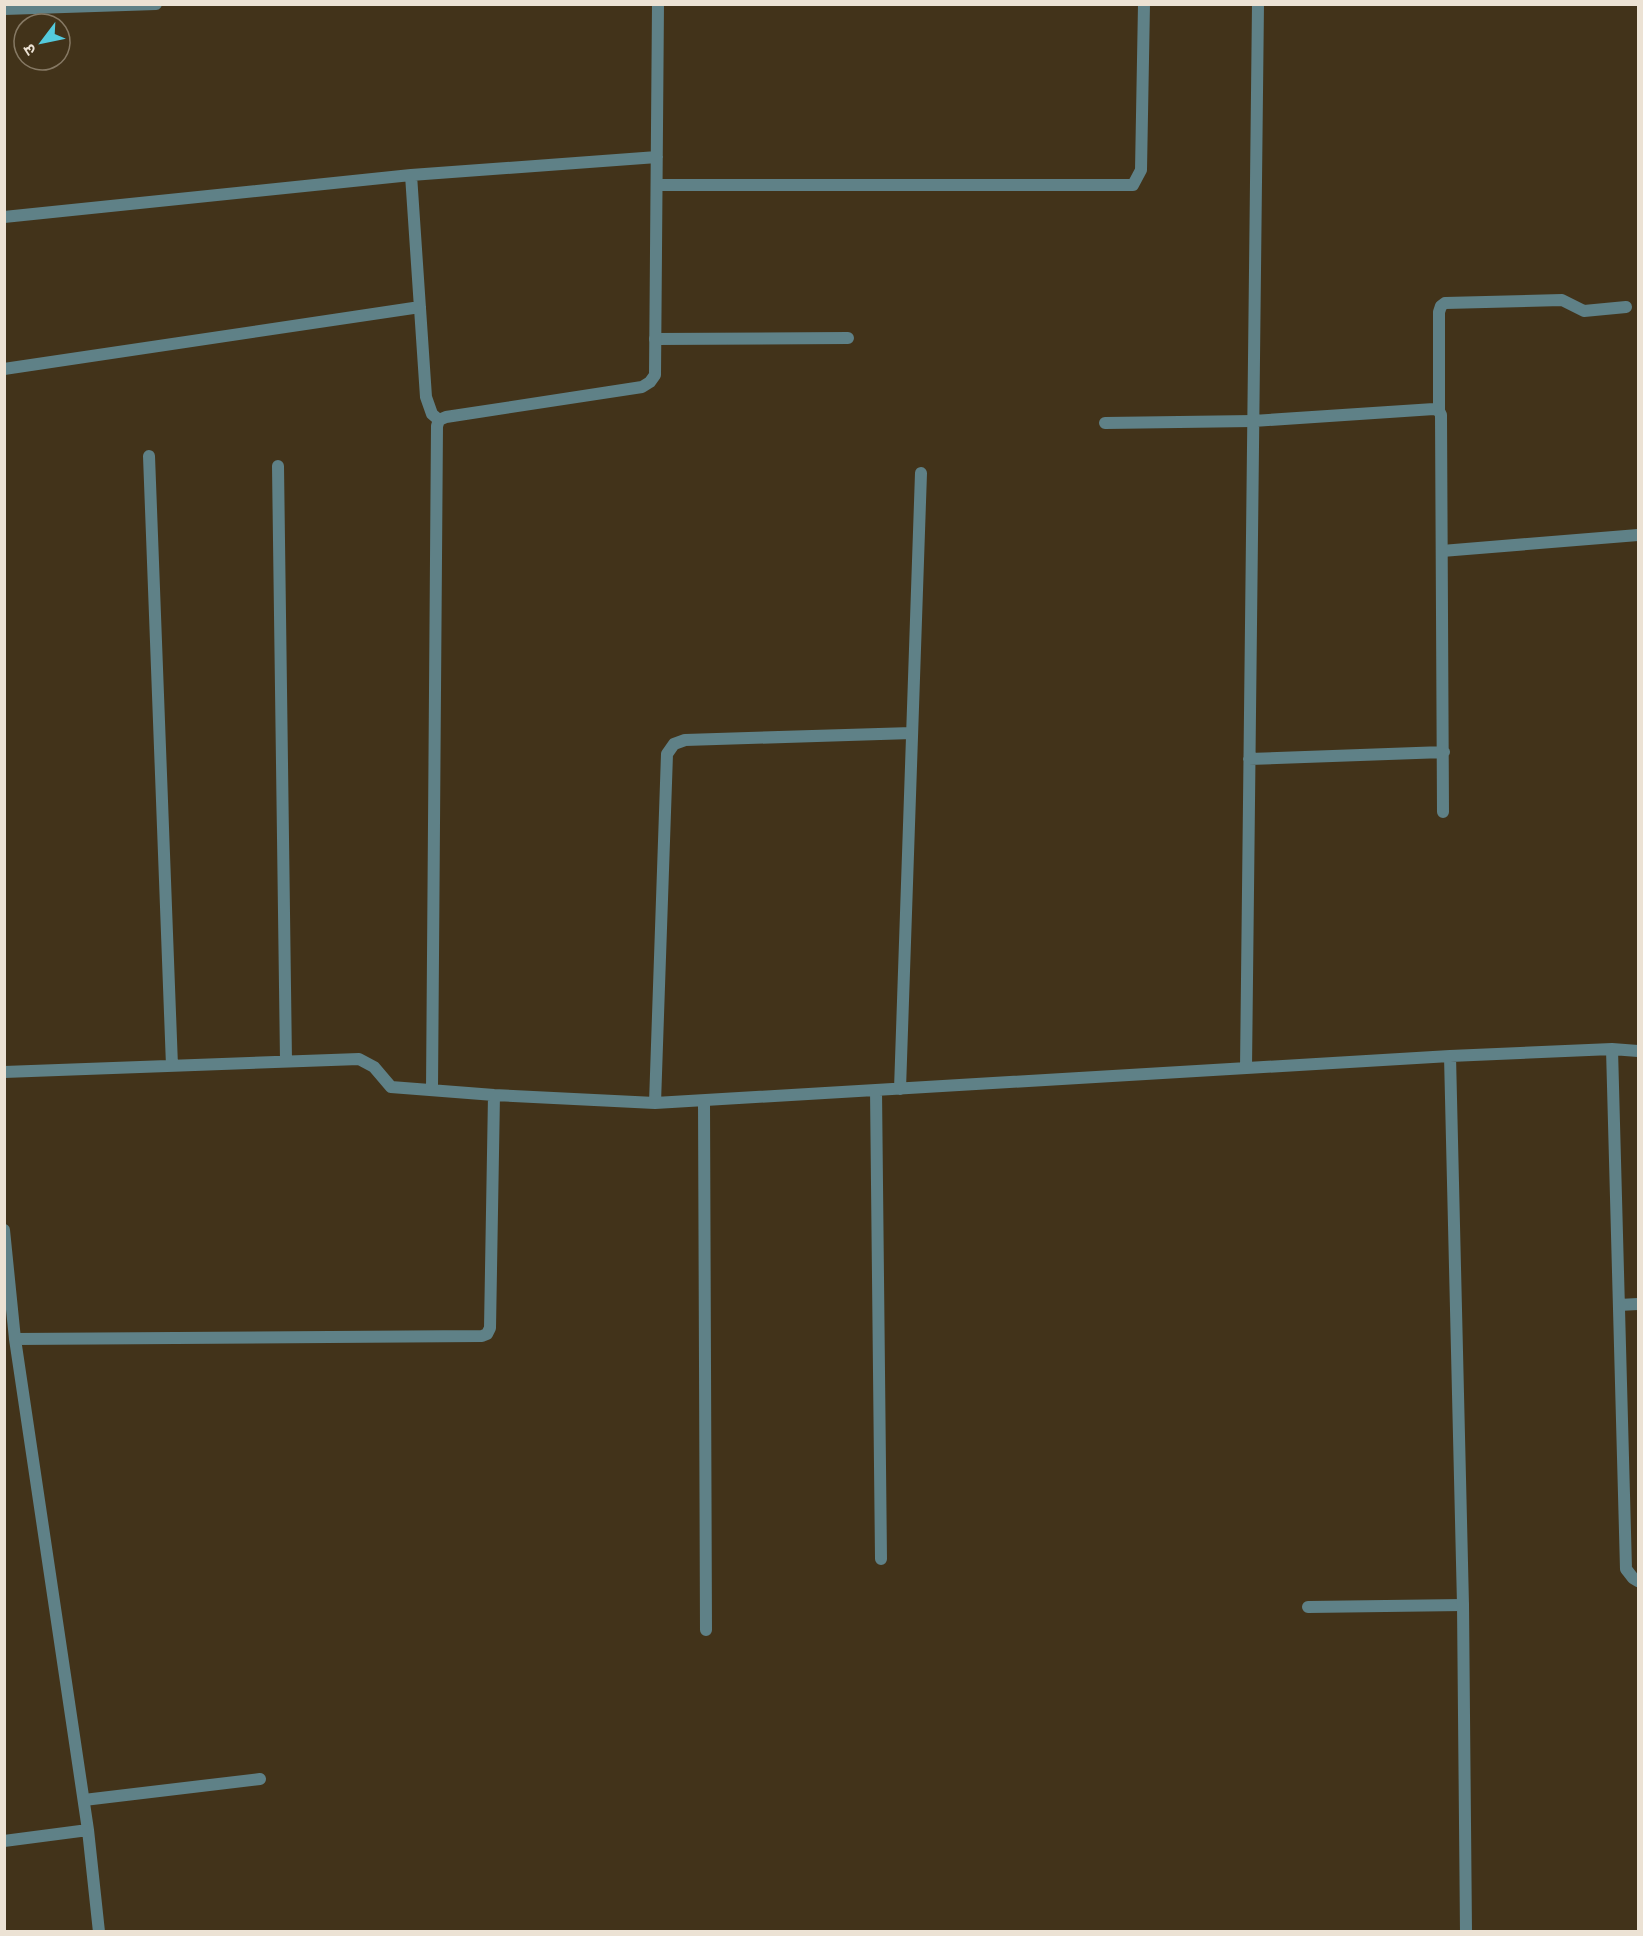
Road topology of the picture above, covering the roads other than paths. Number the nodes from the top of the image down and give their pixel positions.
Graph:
1 (156, 4) edge
2 (658, 4) edge
3 (1144, 4) edge
4 (1258, 4) edge
5 (4, 9) edge
6 (657, 157) junction
7 (411, 175) junction
8 (657, 185) junction
9 (4, 217) edge
10 (420, 307) junction
11 (1626, 307) dead end
12 (848, 338) dead end
13 (655, 339) junction
14 (4, 369) edge
15 (1439, 411) junction
16 (439, 420) junction
17 (1253, 421) junction
18 (1105, 423) dead end
19 (149, 456) dead end
20 (278, 466) dead end
21 (921, 473) dead end
22 (1638, 535) edge
23 (1442, 551) junction
24 (912, 733) junction
25 (1444, 752) junction
26 (1249, 759) junction
27 (1443, 812) dead end
28 (1612, 1049) junction
29 (1638, 1051) edge
30 (1450, 1056) junction
31 (286, 1061) junction
32 (172, 1066) junction
33 (1246, 1068) junction
34 (4, 1072) edge
35 (432, 1089) junction
36 (900, 1089) junction
37 (876, 1090) junction
38 (494, 1095) junction
39 (704, 1101) junction
40 (655, 1103) junction
41 (4, 1230) edge
42 (1638, 1304) edge
43 (1619, 1305) junction
44 (15, 1339) junction
45 (881, 1559) dead end
46 (1638, 1581) edge
47 (1463, 1605) junction
48 (1308, 1607) dead end
49 (706, 1630) dead end
50 (260, 1779) dead end
51 (84, 1800) junction
52 (88, 1830) junction
53 (4, 1841) edge
54 (99, 1932) edge
55 (1466, 1932) edge

1 - 5 street
2 - 6 street
3 - 8 street
4 - 17 street
6 - 7 street
6 - 8 street
7 - 9 street
7 - 10 street
8 - 13 street
10 - 14 street
10 - 16 street
11 - 15 street
12 - 13 street
13 - 16 street
15 - 17 street
15 - 23 street
16 - 35 street
17 - 18 street
17 - 26 street
19 - 32 street
20 - 31 street
21 - 24 street
22 - 23 street
23 - 25 street
24 - 36 street
24 - 40 street
25 - 26 street
25 - 27 street
26 - 33 street
28 - 29 street
28 - 30 street
28 - 43 street
30 - 33 street
30 - 47 street
31 - 32 street
31 - 35 street
32 - 34 street
33 - 36 street
35 - 38 street
36 - 37 street
37 - 39 street
37 - 45 street
38 - 40 street
38 - 44 street
39 - 40 street
39 - 49 street
41 - 44 street
42 - 43 street
43 - 46 street
44 - 51 street
47 - 48 street
47 - 55 street
50 - 51 street
51 - 52 street
52 - 53 street
52 - 54 street

